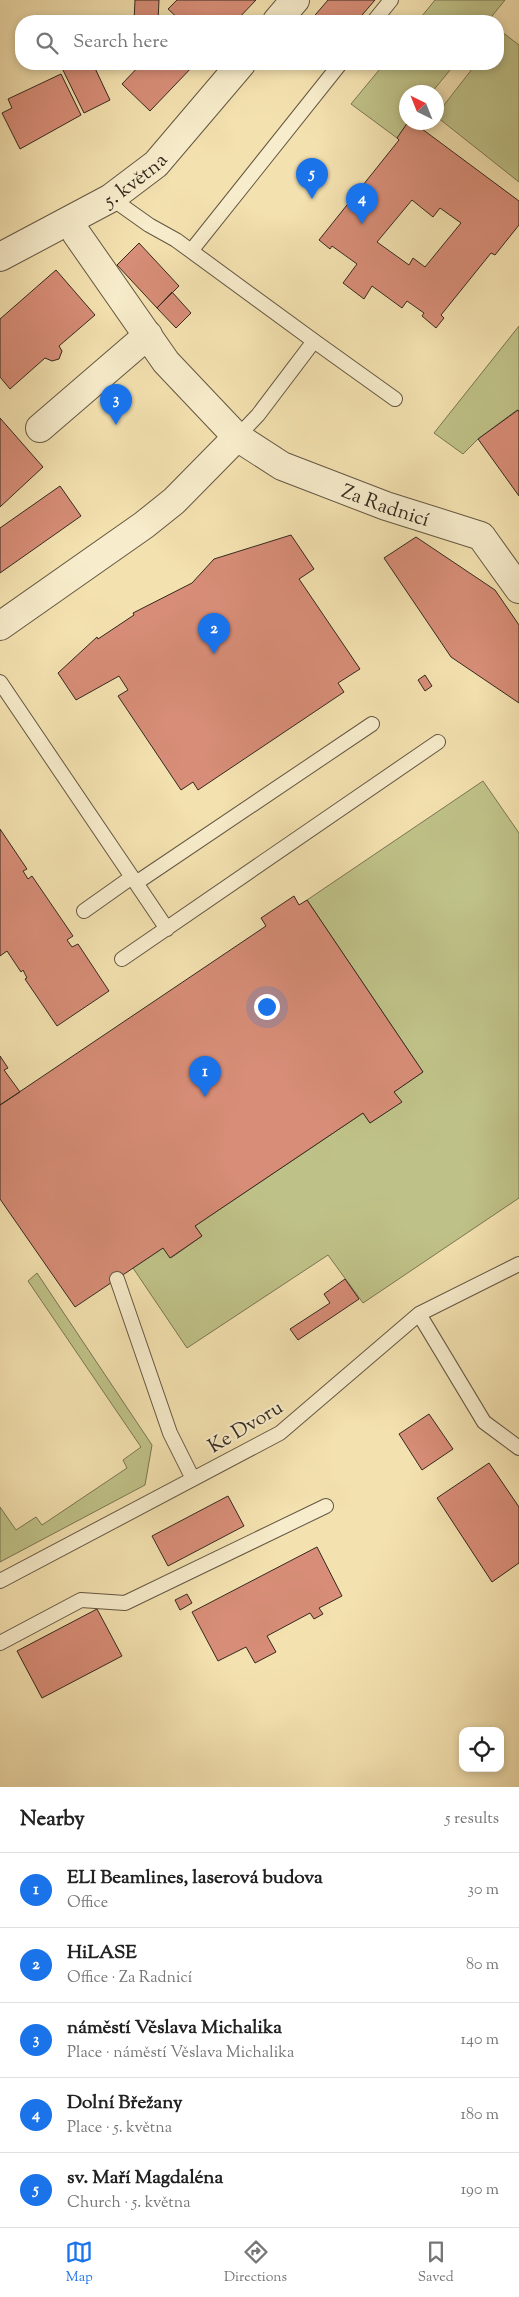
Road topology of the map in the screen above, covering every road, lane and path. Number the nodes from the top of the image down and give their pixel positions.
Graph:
1 (295, 0) edge
2 (391, 0) edge
3 (282, 15) edge
4 (379, 15) edge
5 (235, 70) edge
6 (335, 70) edge
7 (111, 198) junction
8 (72, 227) junction
9 (191, 251) junction
10 (0, 257) edge
11 (148, 335) junction
12 (314, 341) junction
13 (395, 399) dead end
14 (40, 428) dead end
15 (237, 437) junction
16 (519, 589) edge
17 (0, 626) edge
18 (0, 682) edge
19 (372, 724) dead end
20 (438, 742) dead end
21 (134, 880) junction
22 (84, 911) dead end
23 (167, 929) junction
24 (122, 959) dead end
25 (519, 1264) edge
26 (117, 1279) dead end
27 (419, 1314) junction
28 (519, 1448) edge
29 (193, 1479) junction
30 (326, 1506) dead end
31 (0, 1581) edge
32 (0, 1643) edge

1 - 3 street
2 - 4 lane
5 - 7 street, 5. května
6 - 9 lane
7 - 8 street, 5. května
7 - 9 lane
8 - 10 street, 5. května
8 - 11 street, Za Radnicí
9 - 12 lane
11 - 14 street
11 - 15 street, Za Radnicí
12 - 13 lane
12 - 15 lane
15 - 16 street, Za Radnicí
15 - 17 street
18 - 21 lane
19 - 21 lane
20 - 23 lane
21 - 22 lane
21 - 23 lane
23 - 24 lane
25 - 27 lane, Ke Dvoru
26 - 29 lane
27 - 28 lane
27 - 29 lane, Ke Dvoru
29 - 31 lane, Ke Dvoru
30 - 32 lane

